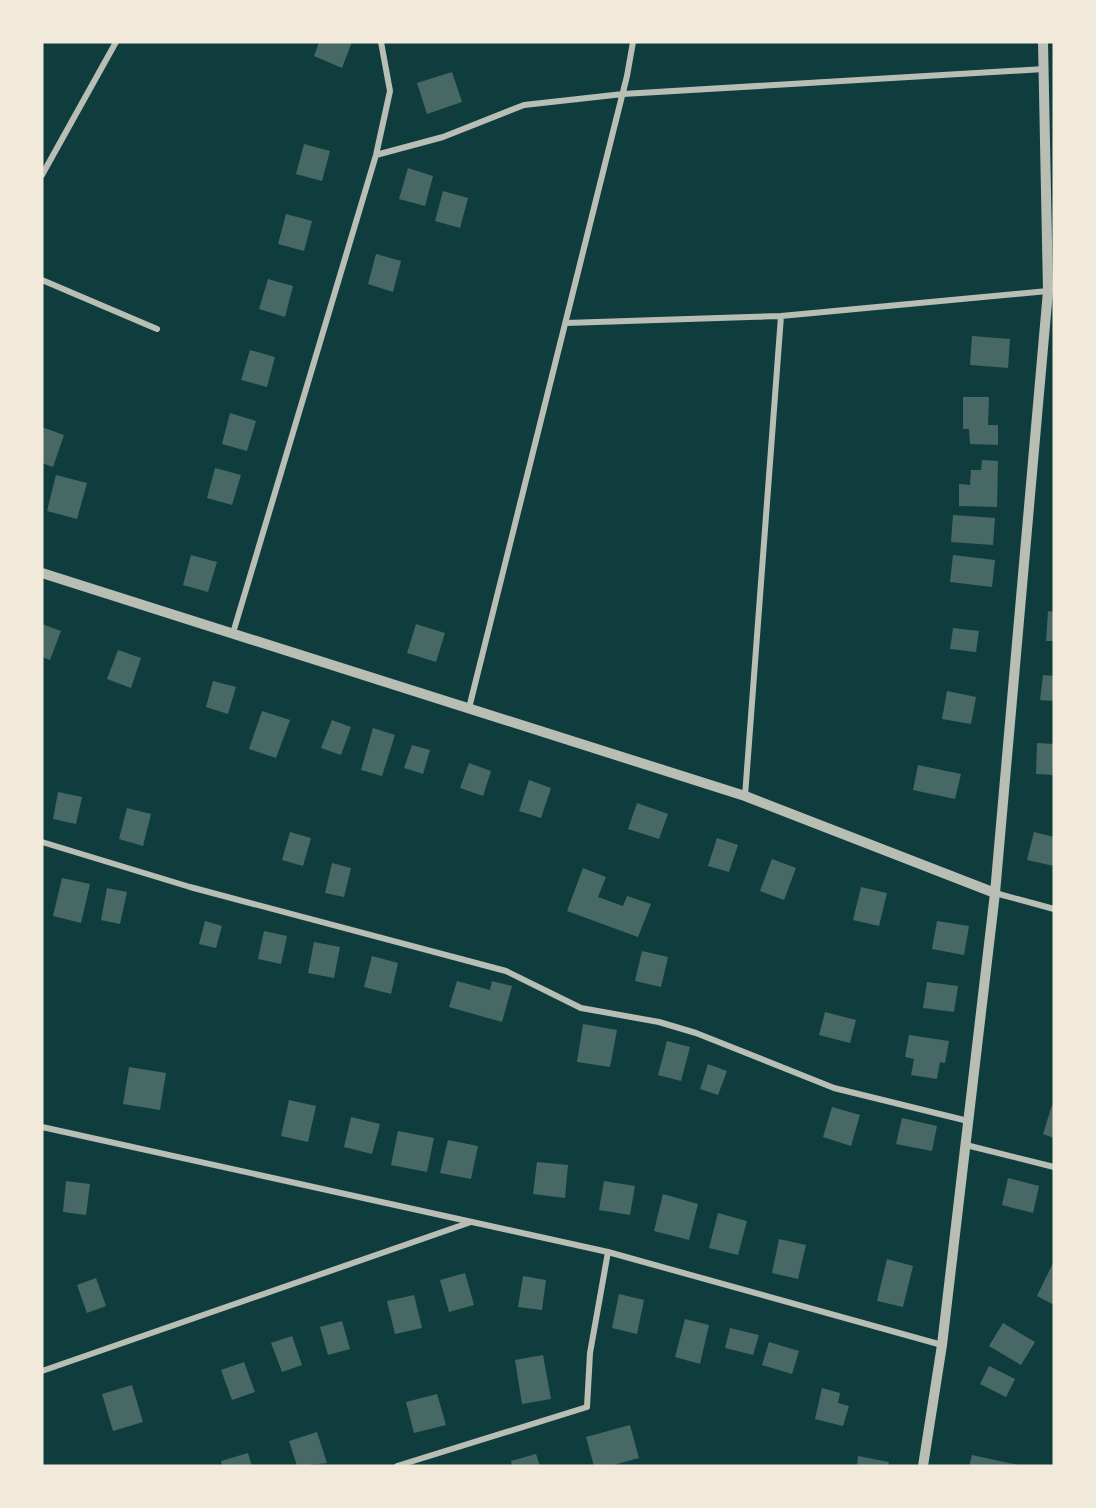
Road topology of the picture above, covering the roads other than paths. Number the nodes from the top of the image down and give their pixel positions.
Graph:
1 (116, 42) edge
2 (381, 42) edge
3 (633, 42) edge
4 (1043, 42) edge
5 (1044, 69) junction
6 (623, 94) junction
7 (376, 155) junction
8 (42, 175) edge
9 (42, 280) edge
10 (1048, 291) junction
11 (782, 316) junction
12 (566, 323) junction
13 (157, 329) dead end
14 (42, 573) edge
15 (233, 633) junction
16 (469, 708) junction
17 (745, 796) junction
18 (42, 842) edge
19 (996, 893) junction
20 (1054, 909) edge
21 (968, 1121) junction
22 (42, 1127) edge
23 (966, 1145) junction
24 (1054, 1167) edge
25 (472, 1222) junction
26 (608, 1252) junction
27 (942, 1344) junction
28 (42, 1371) edge
29 (396, 1466) edge
30 (923, 1466) edge

1 - 8 street
2 - 7 street
3 - 6 street
4 - 5 street
5 - 6 street
5 - 10 street
6 - 7 street
6 - 12 street
7 - 15 street
9 - 13 street
10 - 11 street
10 - 19 street
11 - 12 street
11 - 17 street
12 - 16 street
14 - 15 street
15 - 16 street
16 - 17 street
17 - 19 street
18 - 21 street
19 - 20 street
19 - 21 street
21 - 23 street
22 - 25 street
23 - 24 street
23 - 27 street
25 - 26 street
25 - 28 street
26 - 27 street
26 - 29 street
27 - 30 street

